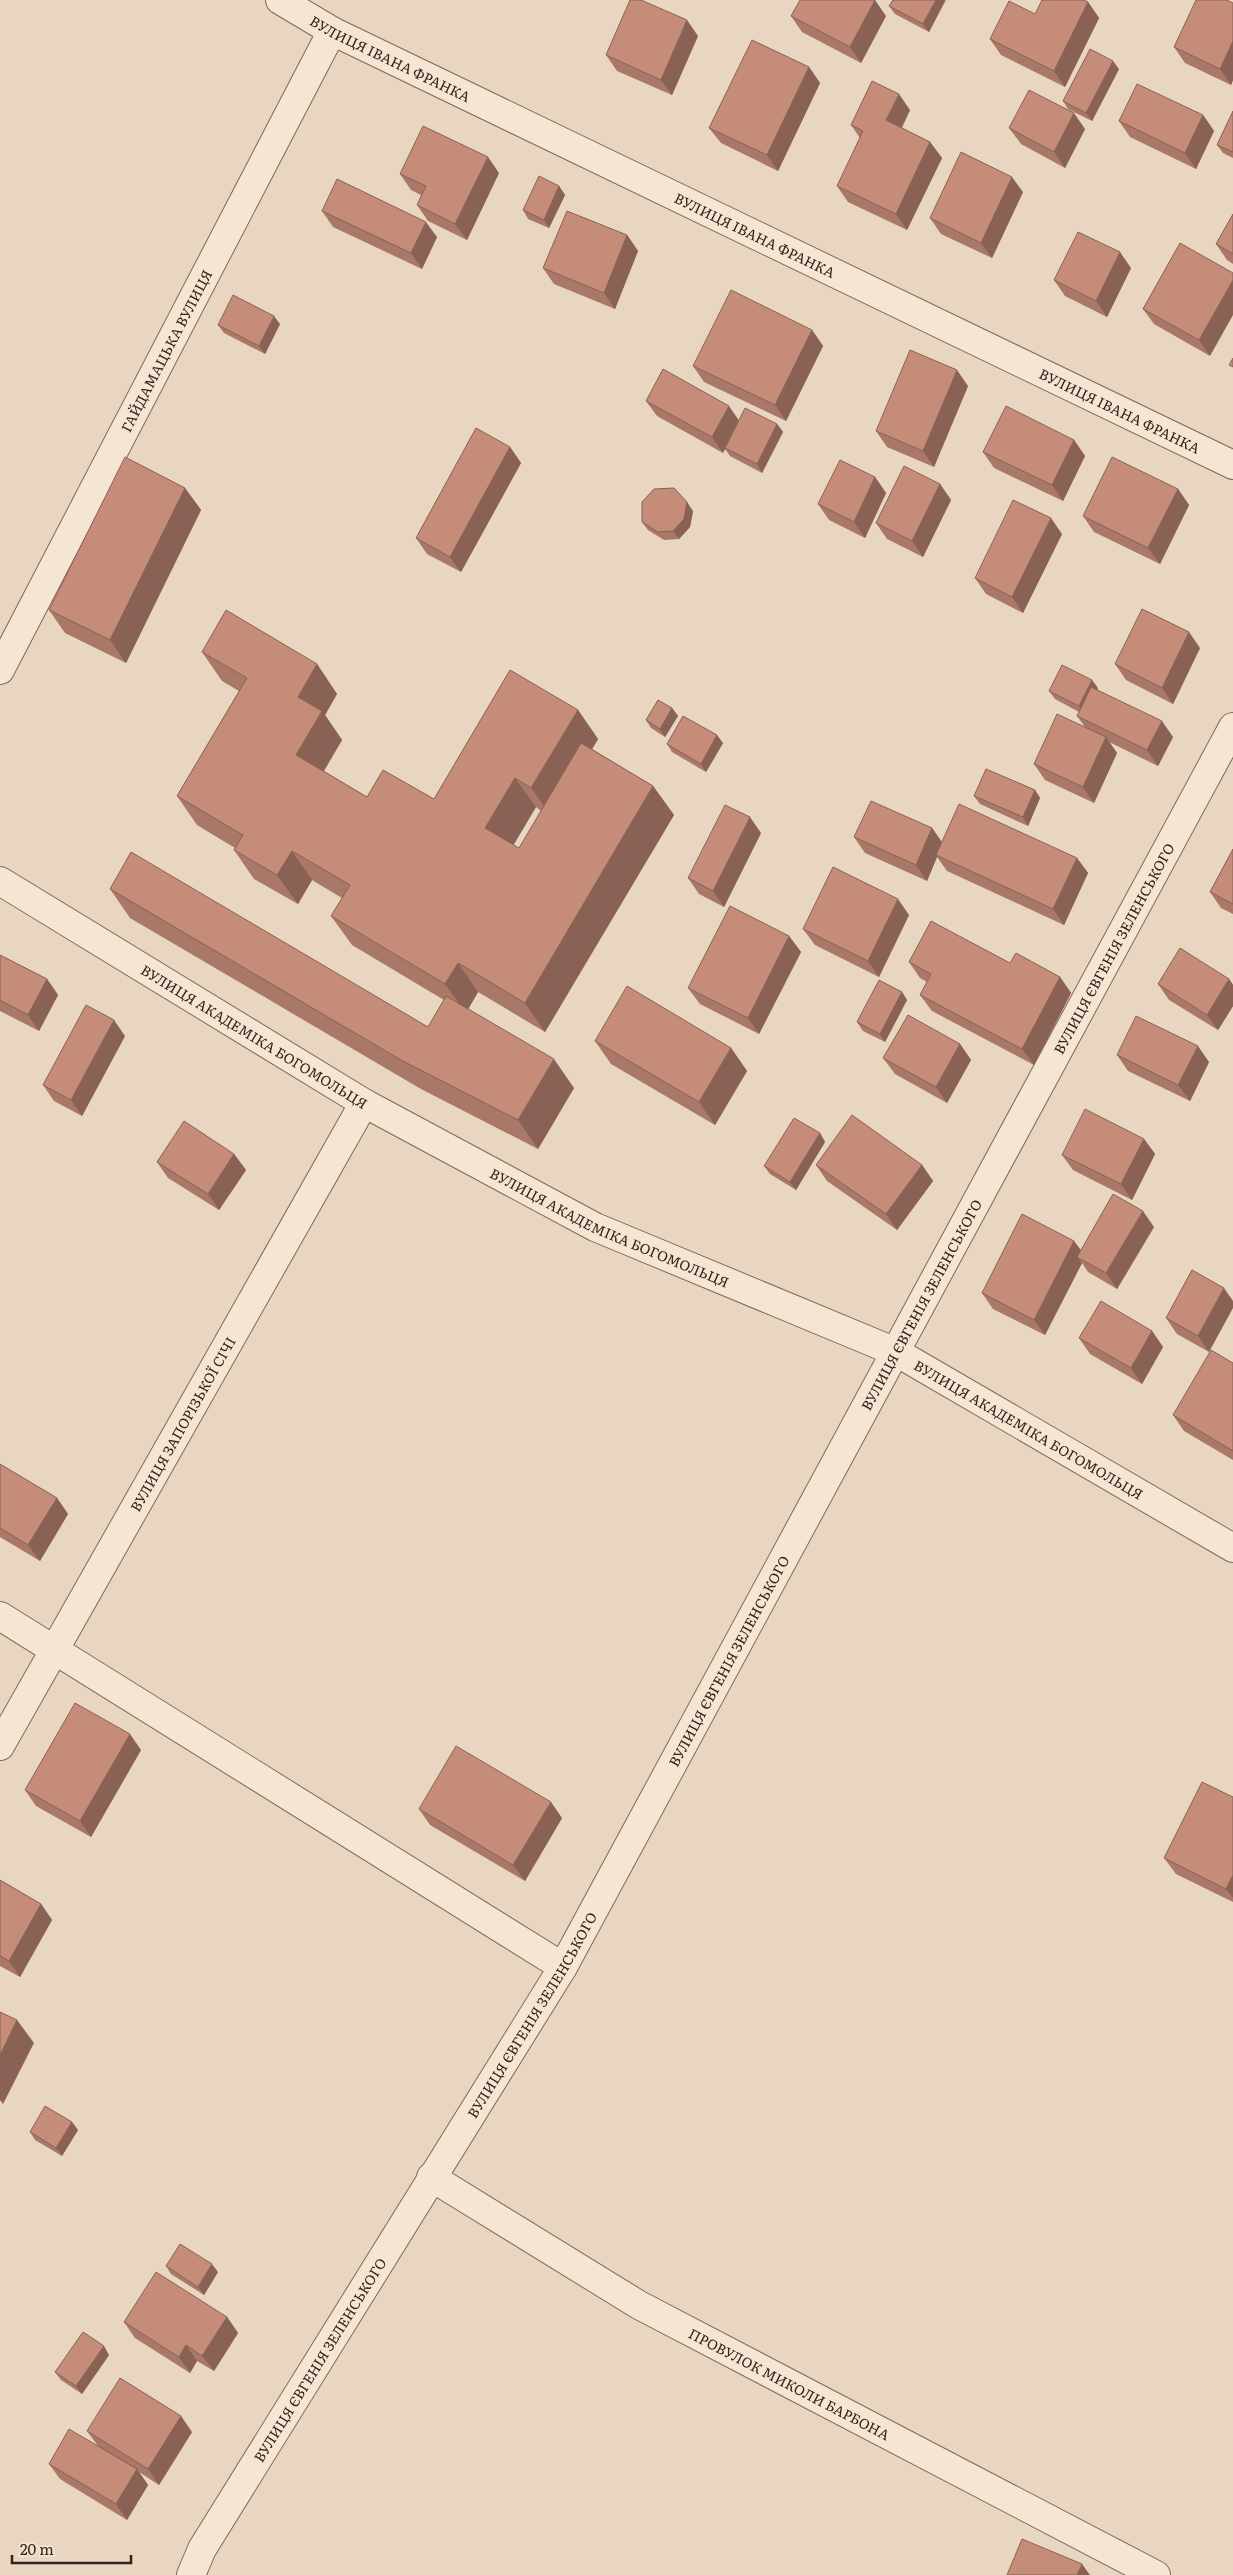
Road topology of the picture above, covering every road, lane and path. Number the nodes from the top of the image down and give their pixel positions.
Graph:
1 (280, 0) edge
2 (332, 32) junction
3 (1233, 465) edge
4 (0, 670) edge
5 (1233, 727) edge
6 (0, 881) edge
7 (364, 1103) junction
8 (896, 1352) junction
9 (1233, 1548) edge
10 (0, 1616) edge
11 (55, 1651) junction
12 (0, 1746) edge
13 (563, 1967) junction
14 (431, 2178) junction
15 (191, 2575) edge
16 (1156, 2575) edge

1 - 2 street, ВУЛИЦЯ ІВАНА ФРАНКА
2 - 3 street, ВУЛИЦЯ ІВАНА ФРАНКА
2 - 4 street, ГАЙДАМАЦЬКА ВУЛИЦЯ
5 - 8 street, ВУЛИЦЯ ЄВГЕНІЯ ЗЕЛЕНСЬКОГО
6 - 7 street, ВУЛИЦЯ АКАДЕМІКА БОГОМОЛЬЦЯ
7 - 8 street, ВУЛИЦЯ АКАДЕМІКА БОГОМОЛЬЦЯ
7 - 11 street, ВУЛИЦЯ ЗАПОРІЗЬКОЇ СІЧІ
8 - 9 street, ВУЛИЦЯ АКАДЕМІКА БОГОМОЛЬЦЯ
8 - 13 street, ВУЛИЦЯ ЄВГЕНІЯ ЗЕЛЕНСЬКОГО
10 - 11 street
11 - 12 street, ВУЛИЦЯ ЗАПОРІЗЬКОЇ СІЧІ
11 - 13 street
13 - 14 street, ВУЛИЦЯ ЄВГЕНІЯ ЗЕЛЕНСЬКОГО
14 - 15 street, ВУЛИЦЯ ЄВГЕНІЯ ЗЕЛЕНСЬКОГО
14 - 16 street, ПРОВУЛОК МИКОЛИ БАРБОНА

